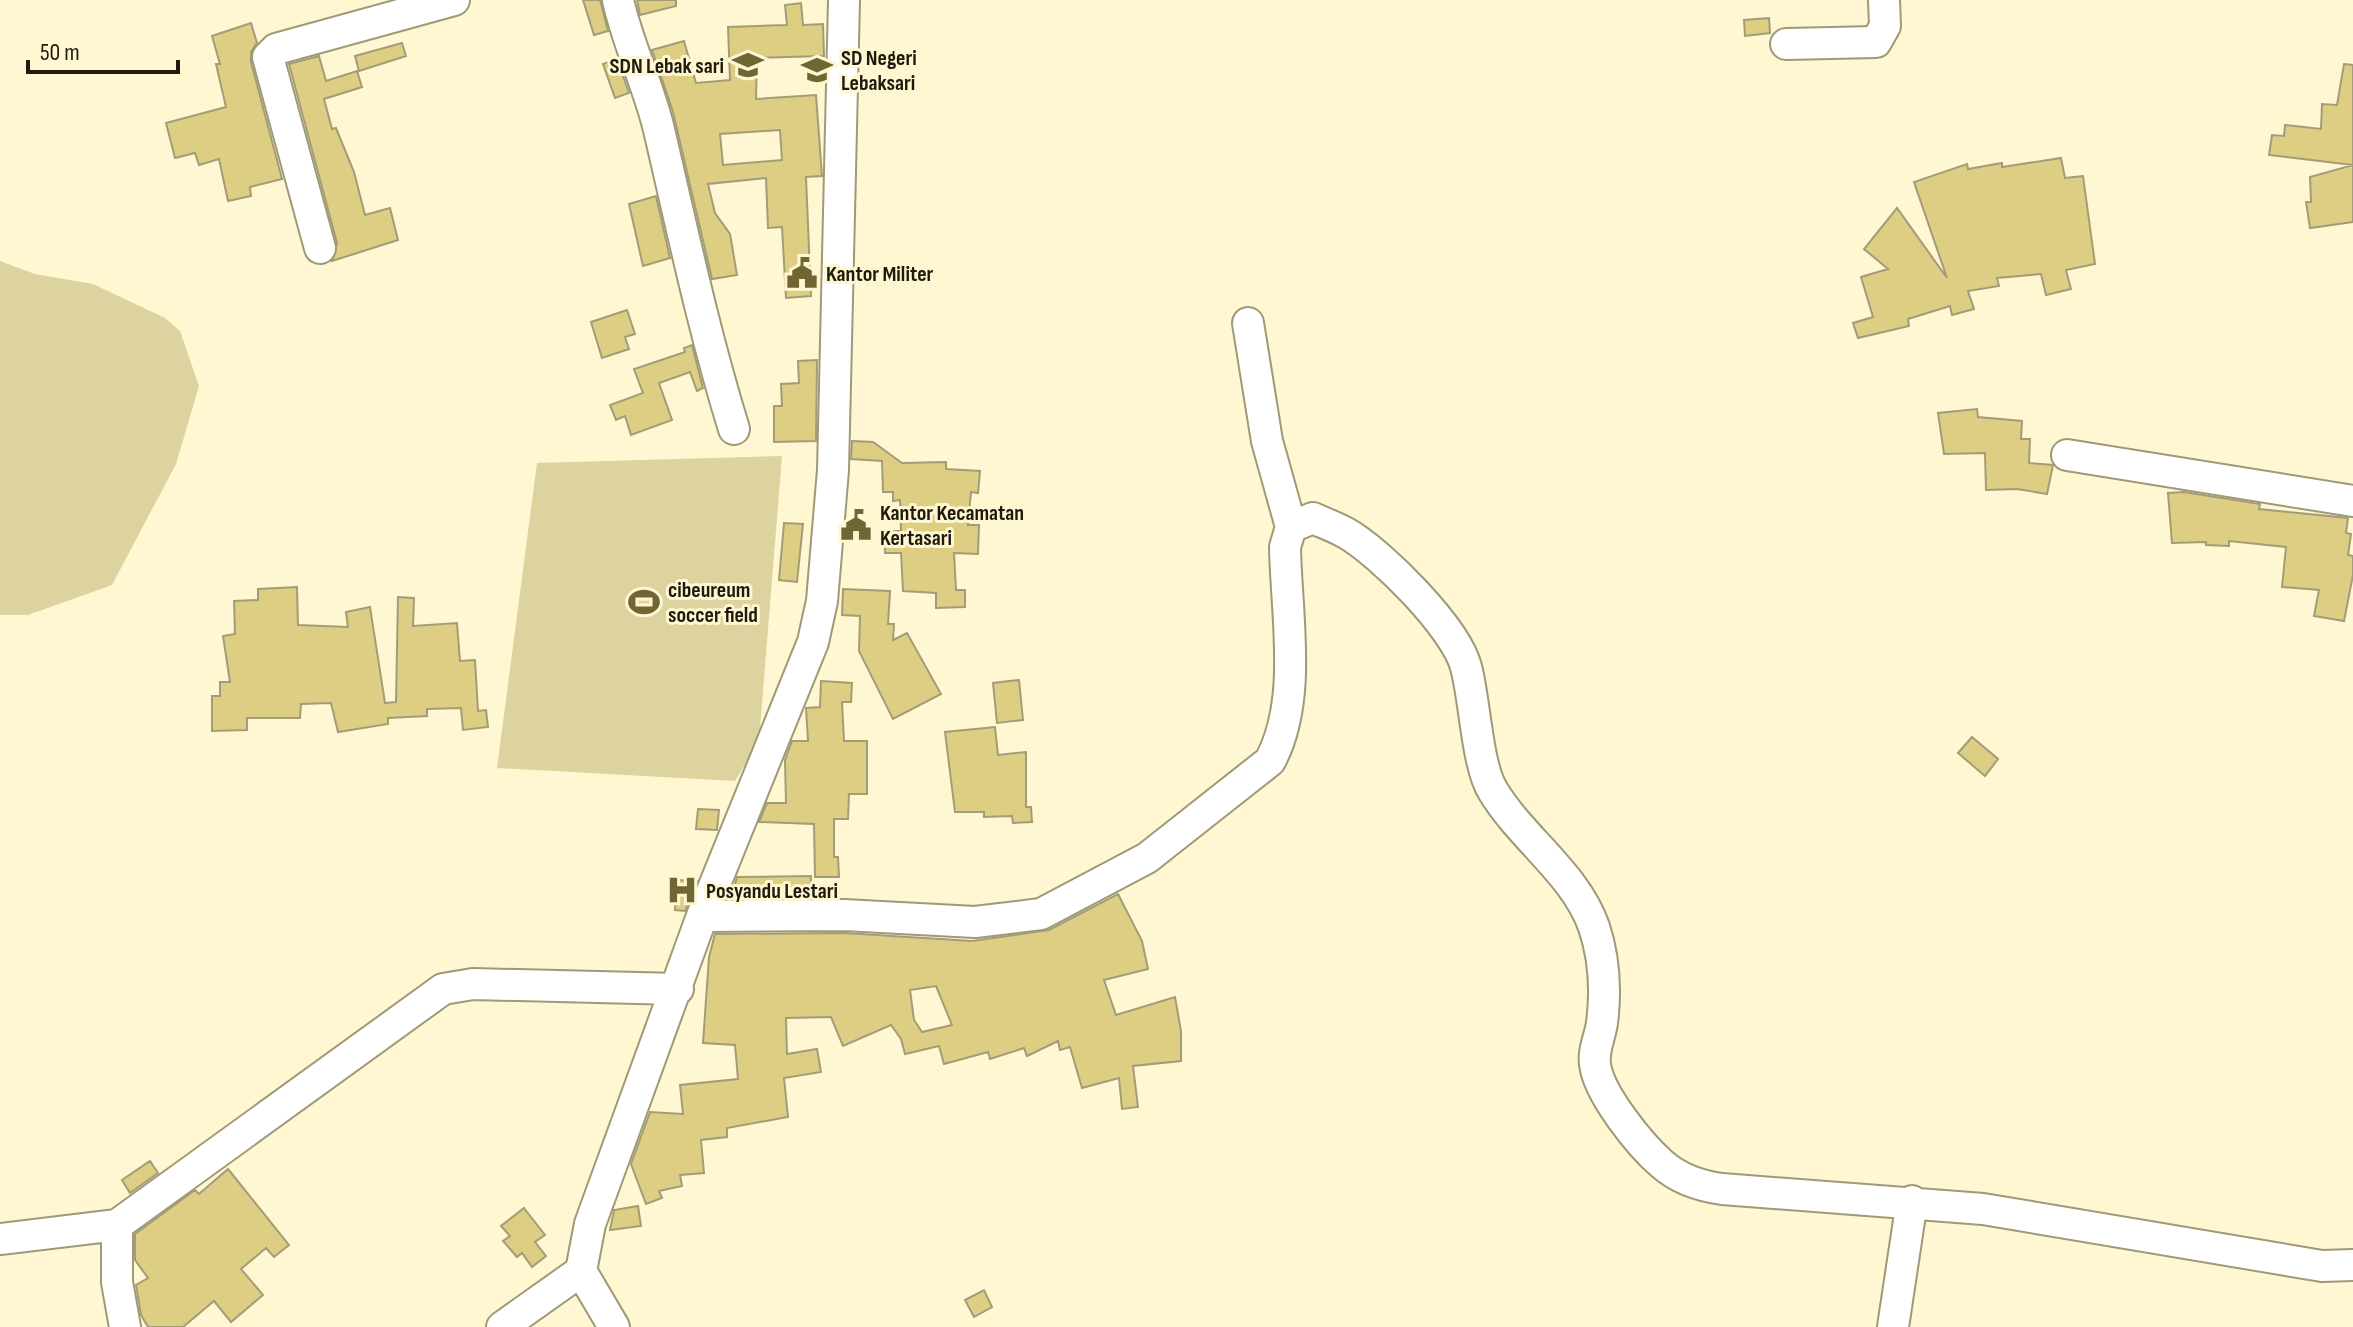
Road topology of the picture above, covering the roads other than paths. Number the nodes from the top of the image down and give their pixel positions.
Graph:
1 (454, 0) edge
2 (618, 0) edge
3 (844, 0) edge
4 (1884, 0) edge
5 (1786, 44) dead end
6 (320, 248) dead end
7 (1248, 323) dead end
8 (734, 429) dead end
9 (2067, 455) dead end
10 (2353, 501) edge
11 (1291, 527) junction
12 (702, 916) junction
13 (678, 989) junction
14 (1912, 1201) junction
15 (117, 1225) junction
16 (0, 1239) edge
17 (2353, 1265) edge
18 (581, 1271) junction
19 (125, 1327) edge
20 (502, 1327) edge
21 (614, 1327) edge
22 (1893, 1327) edge

1 - 6 street
2 - 8 street
3 - 12 street
4 - 5 street
7 - 11 street
9 - 10 street
11 - 12 street
11 - 14 street
12 - 13 street
13 - 15 street
13 - 18 street
14 - 17 street
14 - 22 street
15 - 16 street
15 - 19 street
18 - 20 street
18 - 21 street

